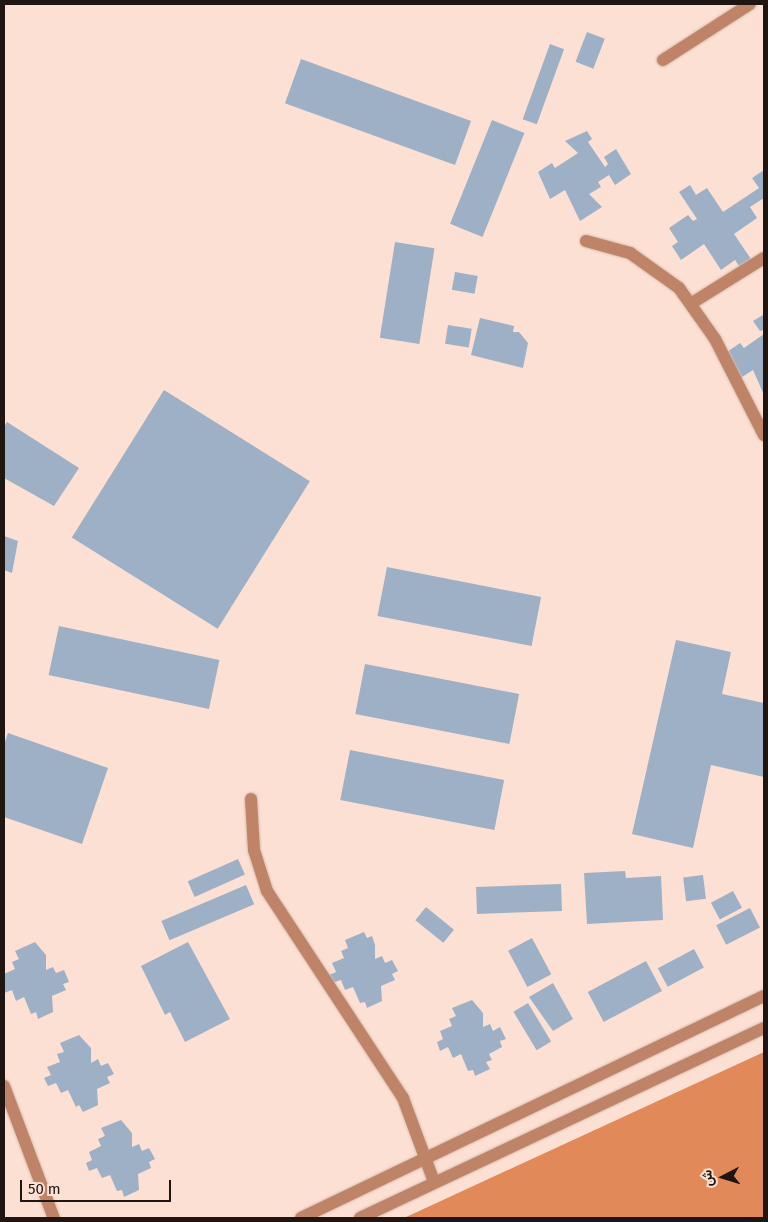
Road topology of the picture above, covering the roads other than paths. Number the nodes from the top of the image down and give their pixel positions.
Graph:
1 (750, 4) edge
2 (663, 60) dead end
3 (586, 241) dead end
4 (764, 258) edge
5 (692, 303) junction
6 (760, 417) edge
7 (764, 435) edge
8 (251, 799) dead end
9 (764, 996) edge
10 (764, 1028) edge
11 (4, 1086) edge
12 (425, 1158) junction
13 (434, 1182) junction
14 (54, 1218) edge
15 (301, 1218) edge
16 (360, 1218) edge

1 - 2 street
3 - 5 street
4 - 5 street
5 - 6 street
6 - 7 street
8 - 12 street
9 - 12 street
10 - 13 street
11 - 14 street
12 - 13 street
12 - 15 street
13 - 16 street

